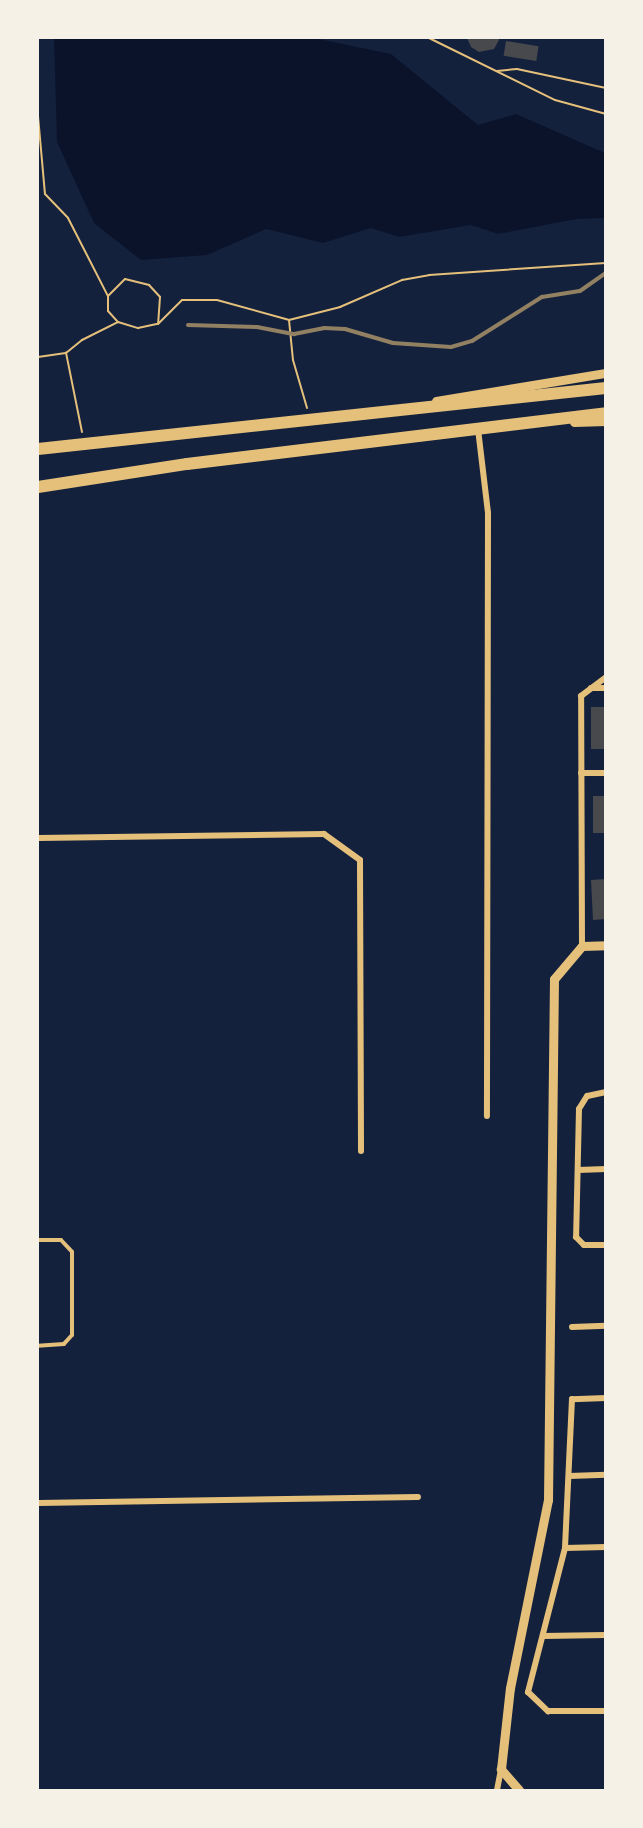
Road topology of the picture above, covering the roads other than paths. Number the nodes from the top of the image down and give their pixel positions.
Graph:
1 (606, 373) edge
2 (606, 388) edge
3 (414, 406) junction
4 (606, 413) edge
5 (606, 421) edge
6 (557, 422) junction
7 (478, 429) junction
8 (38, 449) edge
9 (38, 487) edge
10 (606, 676) edge
11 (591, 688) junction
12 (606, 688) edge
13 (606, 772) edge
14 (582, 773) junction
15 (38, 838) edge
16 (606, 945) edge
17 (582, 946) junction
18 (606, 1092) edge
19 (487, 1116) dead end
20 (361, 1151) dead end
21 (606, 1169) edge
22 (578, 1170) junction
23 (38, 1239) edge
24 (606, 1245) edge
25 (606, 1326) edge
26 (572, 1327) dead end
27 (38, 1346) edge
28 (606, 1398) edge
29 (606, 1475) edge
30 (569, 1476) junction
31 (418, 1497) dead end
32 (38, 1503) edge
33 (606, 1547) edge
34 (565, 1548) junction
35 (606, 1635) edge
36 (543, 1636) junction
37 (606, 1711) edge
38 (501, 1769) junction
39 (497, 1791) edge
40 (519, 1791) edge

1 - 3 street
2 - 3 main road
3 - 8 main road
4 - 6 main road
5 - 6 street
6 - 7 main road
7 - 9 main road
7 - 19 street
10 - 11 street
11 - 12 street
11 - 14 street
13 - 14 street
14 - 17 street
15 - 20 street
16 - 17 street
17 - 38 street
18 - 22 street
21 - 22 street
22 - 24 street
23 - 27 lane
25 - 26 street
28 - 30 street
29 - 30 street
30 - 34 street
31 - 32 street
33 - 34 street
34 - 36 street
35 - 36 street
36 - 37 street
38 - 39 street
38 - 40 street

